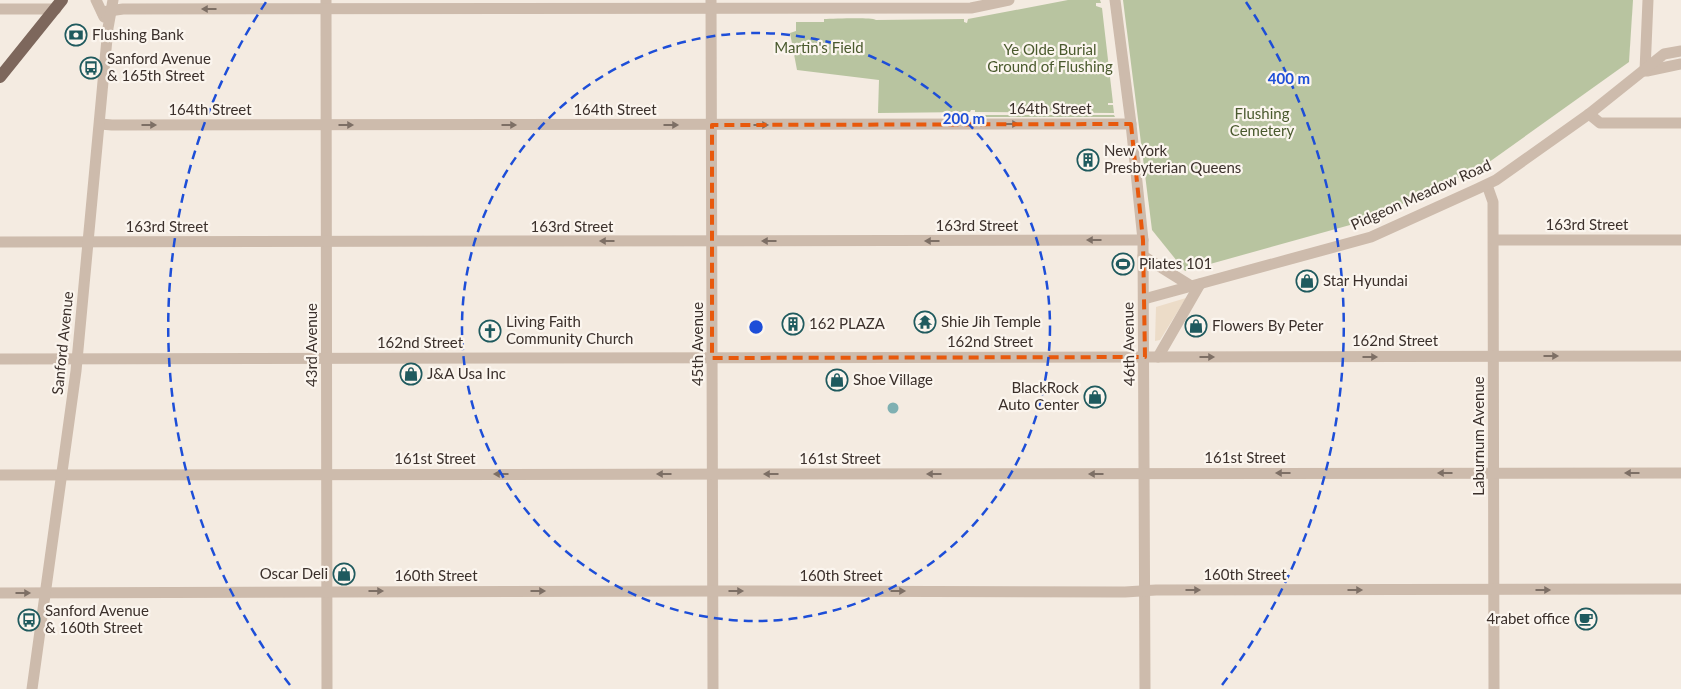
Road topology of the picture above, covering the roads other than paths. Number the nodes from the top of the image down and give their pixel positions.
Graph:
1 (96, 0) edge
2 (1009, 0) edge
3 (1116, 0) edge
4 (1648, 0) edge
5 (59, 4) edge
6 (326, 4) edge
7 (712, 4) edge
8 (109, 7) edge
9 (0, 9) edge
10 (1681, 51) edge
11 (1681, 64) edge
12 (1645, 71) junction
13 (0, 77) edge
14 (1589, 114) junction
15 (1681, 123) edge
16 (100, 124) junction
17 (1131, 124) junction
18 (327, 125) junction
19 (712, 125) junction
20 (1487, 185) junction
21 (1143, 240) junction
22 (1494, 240) junction
23 (1681, 240) edge
24 (712, 241) junction
25 (0, 242) edge
26 (89, 242) junction
27 (326, 242) junction
28 (1144, 256) junction
29 (1196, 285) junction
30 (1144, 298) junction
31 (1494, 356) junction
32 (1681, 356) edge
33 (1144, 357) junction
34 (1158, 357) junction
35 (327, 358) junction
36 (712, 358) junction
37 (0, 359) edge
38 (77, 359) junction
39 (1494, 473) junction
40 (1681, 473) edge
41 (327, 474) junction
42 (713, 474) junction
43 (1145, 474) junction
44 (0, 475) edge
45 (62, 475) junction
46 (1494, 590) junction
47 (1681, 590) edge
48 (327, 591) junction
49 (713, 591) junction
50 (1144, 591) junction
51 (0, 593) edge
52 (45, 593) junction
53 (32, 689) edge
54 (327, 689) edge
55 (713, 689) edge
56 (1145, 689) edge
57 (1494, 689) edge

1 - 8 street
2 - 7 street
3 - 17 street, 46th Avenue
4 - 12 street
5 - 9 street
5 - 13 main road
6 - 7 street
6 -> 8 street
6 - 18 street, 43rd Avenue
7 - 19 street, 45th Avenue
8 - 16 street, Sanford Avenue
10 - 12 street
11 - 12 street
12 - 14 street, Pidgeon Meadow Road
14 - 15 street
14 - 20 street, Pidgeon Meadow Road
16 -> 18 street, 164th Street
16 - 26 street, Sanford Avenue
19 -> 17 street, 164th Street
17 - 21 street, 46th Avenue
18 -> 19 street, 164th Street
18 - 27 street, 43rd Avenue
19 - 24 street, 45th Avenue
20 - 22 street, Laburnum Avenue
20 - 29 street, Pidgeon Meadow Road
21 -> 24 street, 163rd Street
21 - 28 street, 46th Avenue
22 - 23 street, 163rd Street
22 - 31 street, Laburnum Avenue
24 -> 27 street, 163rd Street
24 - 36 street, 45th Avenue
25 - 26 street, 163rd Street
26 - 27 street, 163rd Street
26 - 38 street, Sanford Avenue
27 - 35 street, 43rd Avenue
28 - 29 street
28 - 30 street, 46th Avenue
29 - 30 street, Pidgeon Meadow Road
29 - 34 street
30 - 33 street, 46th Avenue
31 -> 32 street, 162nd Street
34 -> 31 street, 162nd Street
31 - 39 street, Laburnum Avenue
33 - 34 street, 162nd Street
33 - 36 street, 162nd Street
33 - 43 street, 46th Avenue
35 - 36 street, 162nd Street
35 - 38 street, 162nd Street
35 - 41 street, 43rd Avenue
36 - 42 street, 45th Avenue
37 - 38 street, 162nd Street
38 - 45 street, Sanford Avenue
40 -> 39 street, 161st Street
39 -> 43 street, 161st Street
39 - 46 street, Laburnum Avenue
42 -> 41 street, 161st Street
41 - 45 street, 161st Street
41 - 48 street, 43rd Avenue
43 -> 42 street, 161st Street
42 - 49 street, 45th Avenue
43 - 50 street, 46th Avenue
44 - 45 street, 161st Street
45 - 52 street, Sanford Avenue
46 -> 47 street, 160th Street
50 -> 46 street, 160th Street
46 - 57 street, Laburnum Avenue
48 -> 49 street, 160th Street
48 - 52 street, 160th Street
48 - 54 street, 43rd Avenue
49 -> 50 street, 160th Street
49 - 55 street, 45th Avenue
50 - 56 street, 46th Avenue
51 -> 52 street, 160th Street
52 - 53 street, Sanford Avenue

